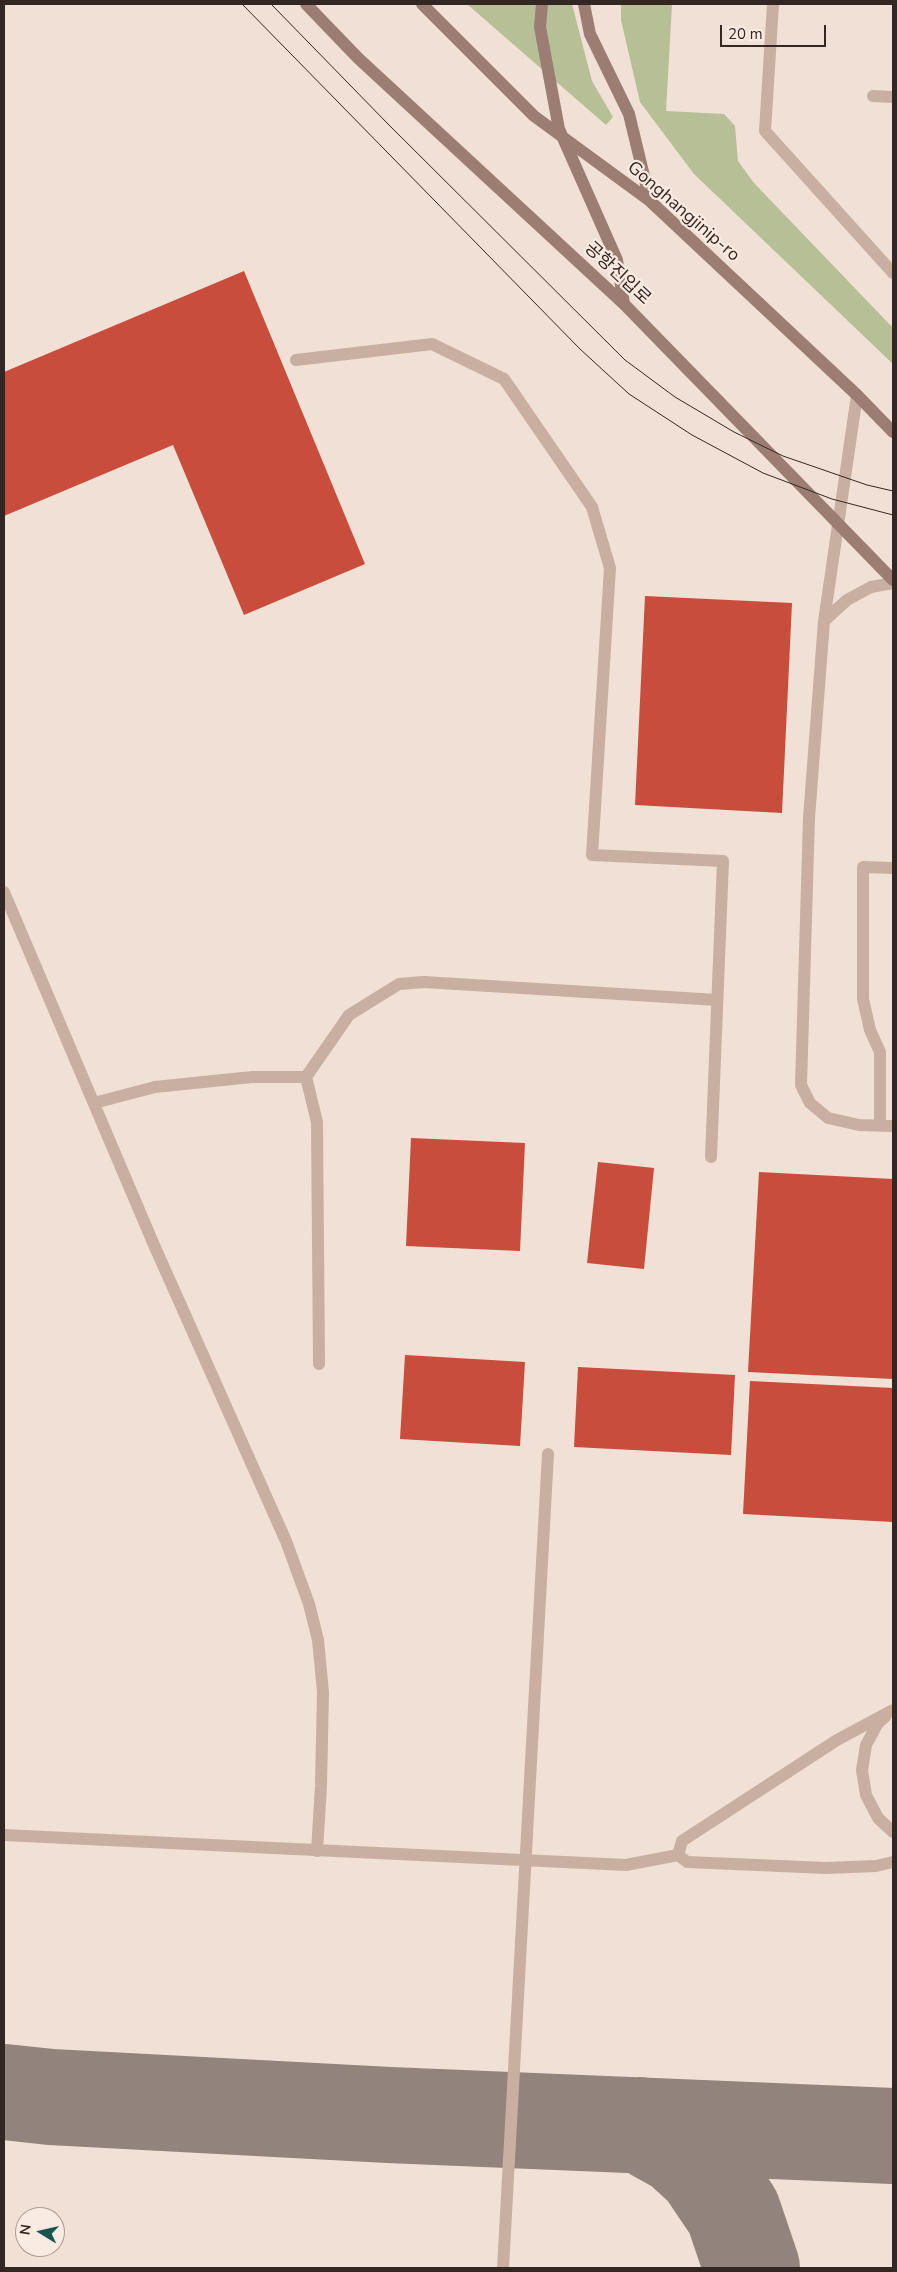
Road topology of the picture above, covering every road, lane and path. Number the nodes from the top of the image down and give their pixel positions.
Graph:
1 (306, 4) edge
2 (422, 4) edge
3 (542, 4) edge
4 (584, 4) edge
5 (773, 4) edge
6 (873, 96) dead end
7 (893, 97) edge
8 (650, 201) junction
9 (893, 273) edge
10 (624, 304) junction
11 (296, 360) dead end
12 (857, 395) junction
13 (893, 432) edge
14 (893, 581) edge
15 (824, 621) junction
16 (893, 868) edge
17 (4, 892) edge
18 (717, 1000) junction
19 (306, 1077) junction
20 (94, 1103) junction
21 (880, 1125) junction
22 (893, 1126) edge
23 (711, 1157) dead end
24 (319, 1364) dead end
25 (548, 1454) dead end
26 (893, 1710) edge
27 (893, 1832) edge
28 (4, 1835) edge
29 (316, 1851) junction
30 (678, 1854) junction
31 (526, 1860) junction
32 (893, 1862) edge
33 (503, 2268) edge

1 - 10 main road, 공항진입로
2 - 8 main road, Gonghangjinip-ro
3 - 10 main road
4 - 8 main road
5 - 9 lane
6 - 7 lane
8 - 12 main road, Gonghangjinip-ro
10 - 14 main road, 공항진입로
11 - 18 lane
12 - 13 main road, Gonghangjinip-ro
12 - 15 lane
14 - 15 lane
15 - 21 lane
16 - 21 lane
17 - 20 lane
18 - 19 lane
18 - 23 lane
19 - 20 lane
19 - 24 lane
20 - 29 lane
21 - 22 lane
25 - 31 lane
26 - 27 lane
26 - 30 lane
28 - 29 lane
29 - 31 lane
30 - 31 lane
30 - 32 lane
31 - 33 lane

